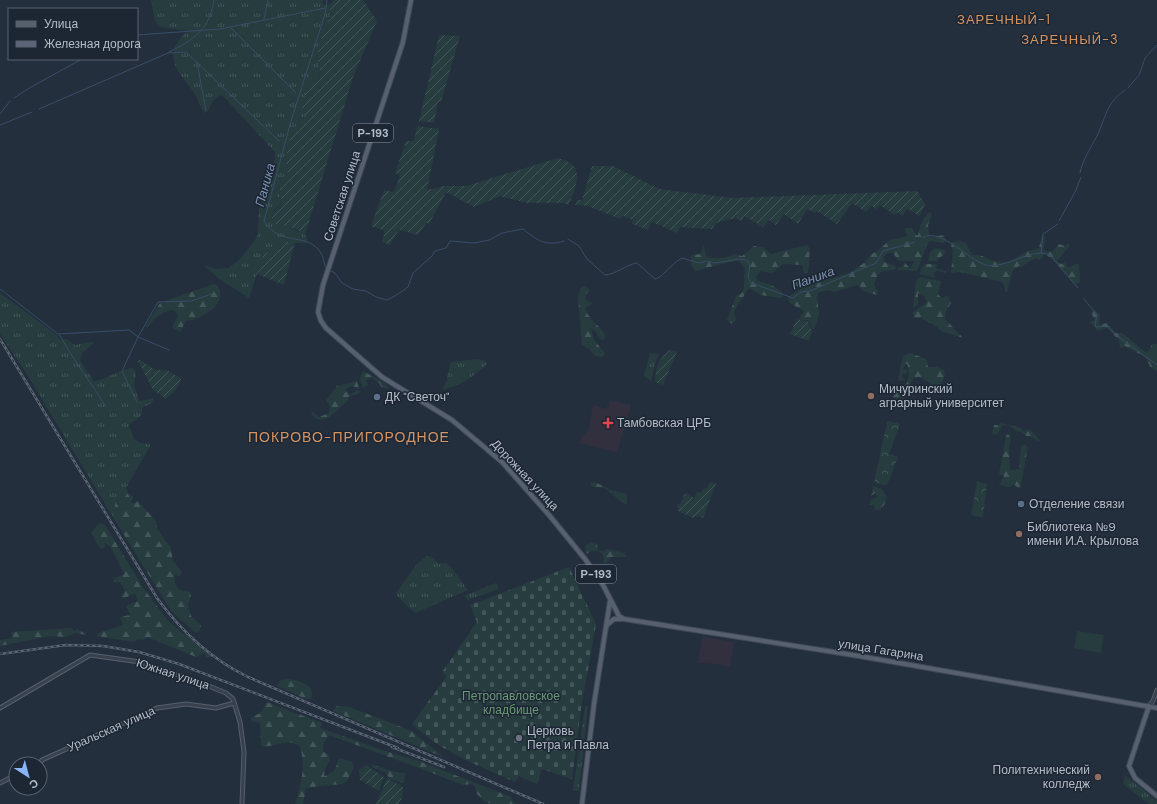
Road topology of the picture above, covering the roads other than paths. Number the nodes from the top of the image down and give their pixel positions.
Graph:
1 (411, 0) edge
2 (318, 307) joint
3 (610, 600) junction
4 (624, 619) junction
5 (607, 625) junction
6 (1157, 690) edge
7 (234, 703) junction
8 (1148, 706) junction
9 (0, 708) edge
10 (1157, 708) edge
11 (48, 757) edge
12 (1157, 796) edge
13 (242, 804) edge
14 (582, 804) edge

1 - 2 main road, Советская улица / Р-193
2 - 3 main road, Дорожная улица / Р-193
3 - 4 main road
3 - 5 main road
4 - 5 main road
4 - 8 main road, улица Гагарина
5 - 14 main road
6 - 8 street
7 - 9 street, Южная улица
7 - 11 street, Уральская улица
7 - 13 street
8 - 10 main road, улица Гагарина
8 - 12 main road

